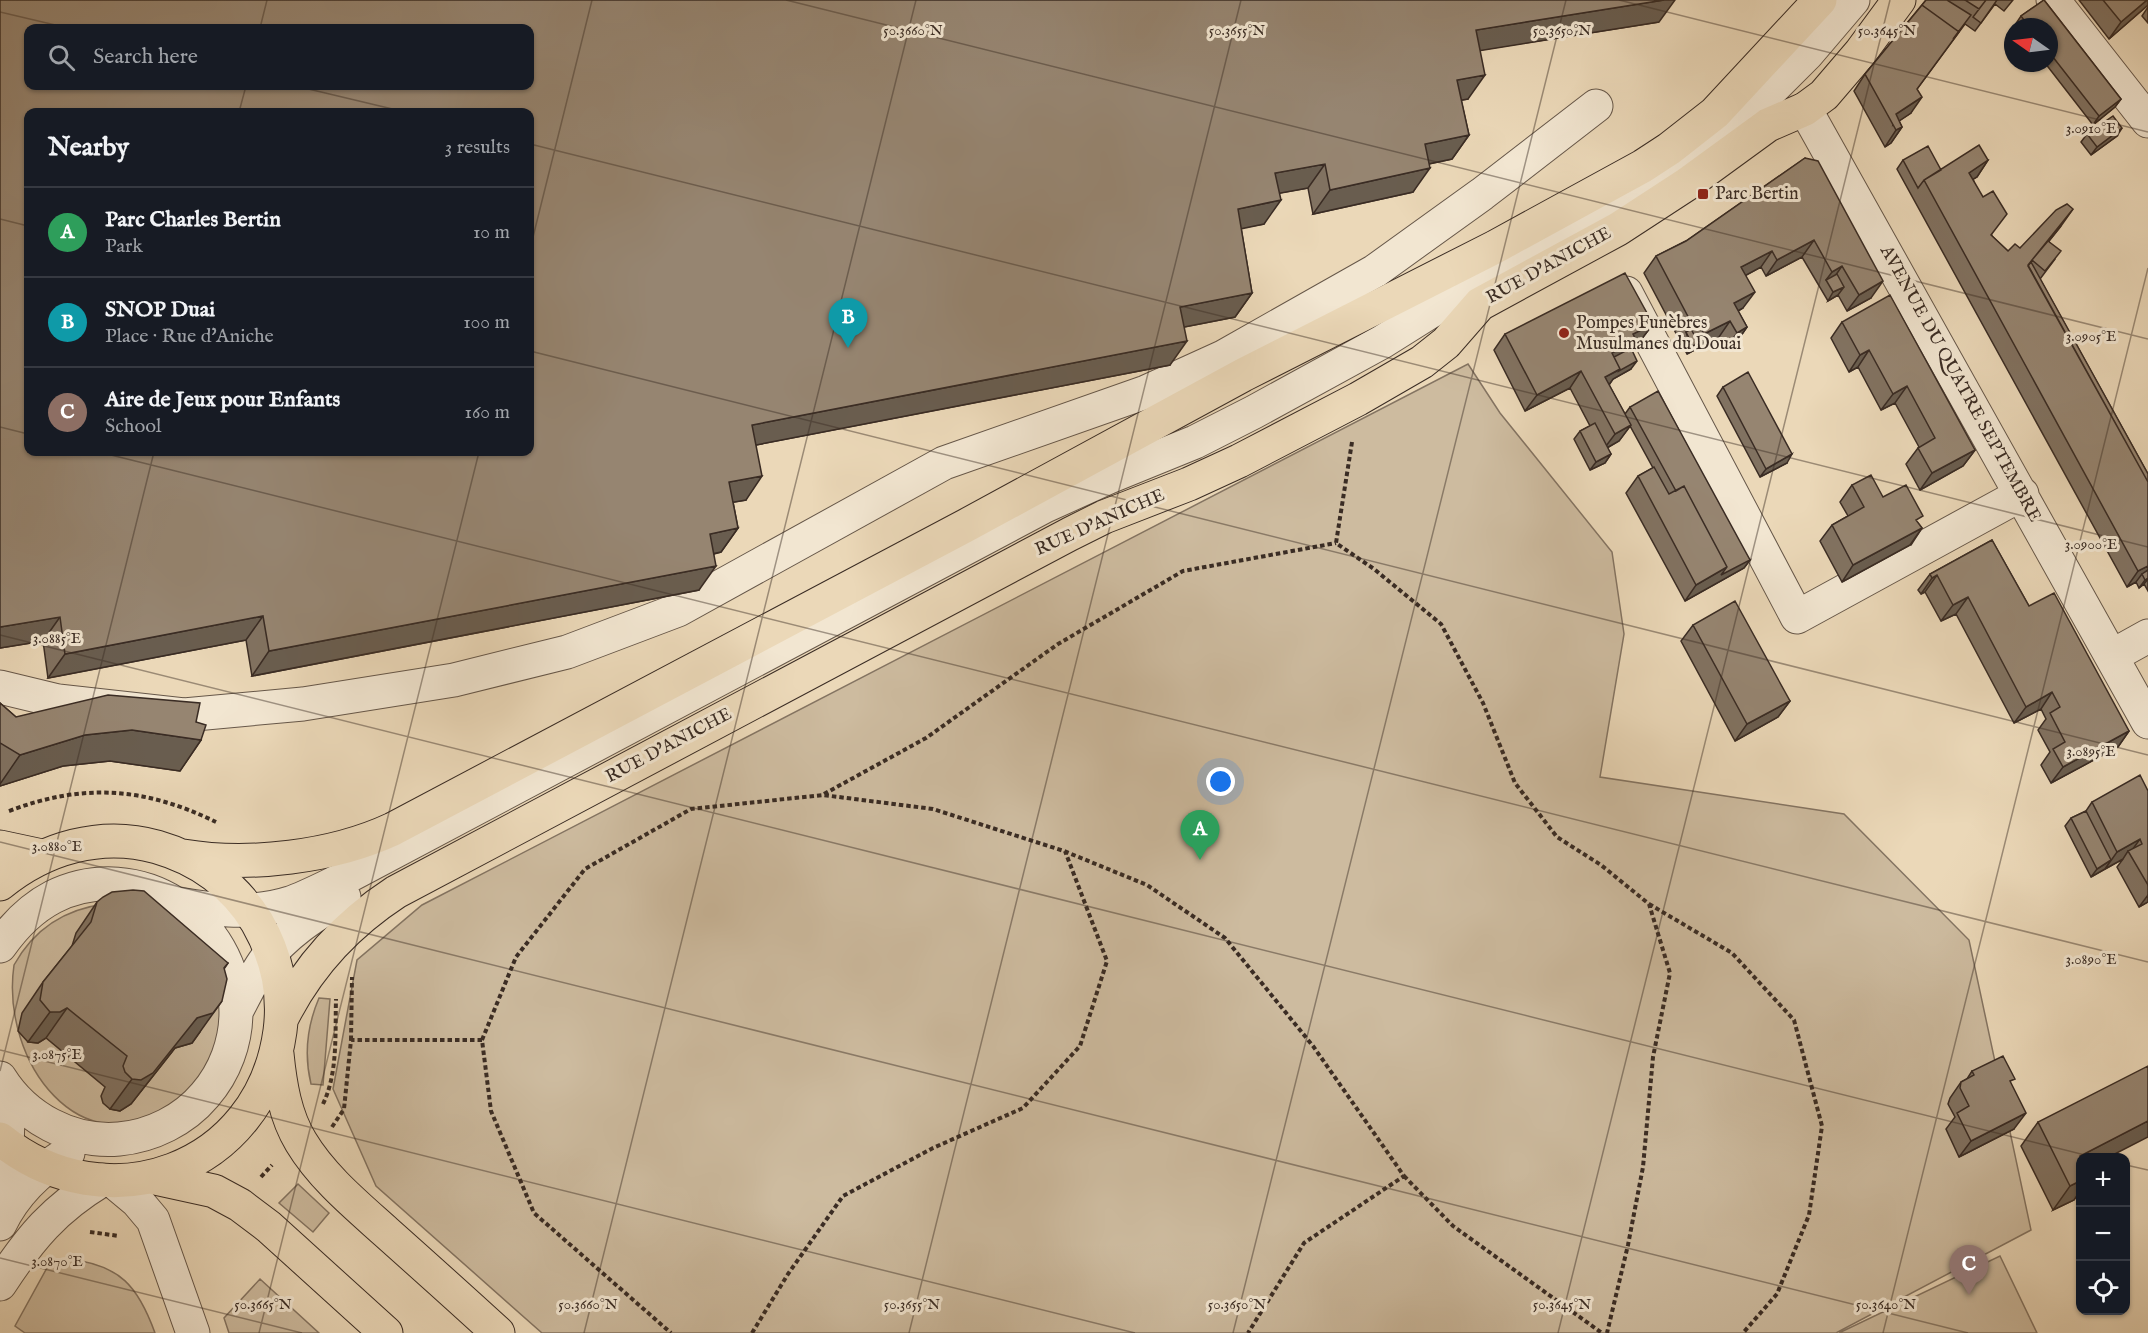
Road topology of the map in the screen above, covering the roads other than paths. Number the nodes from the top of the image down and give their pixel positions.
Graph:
1 (1820, 0) edge
2 (1853, 0) edge
3 (1877, 0) edge
4 (1899, 0) edge
5 (2053, 0) edge
6 (1596, 106) dead end
7 (1805, 109) junction
8 (2148, 122) edge
9 (1768, 125) junction
10 (1622, 286) edge
11 (1480, 304) junction
12 (2022, 494) junction
13 (2148, 636) edge
14 (2112, 656) junction
15 (0, 687) edge
16 (2148, 722) edge
17 (0, 847) edge
18 (42, 856) junction
19 (183, 856) junction
20 (0, 884) edge
21 (178, 904) junction
22 (249, 910) junction
23 (0, 946) edge
24 (272, 953) junction
25 (236, 1012) junction
26 (282, 1018) junction
27 (277, 1052) junction
28 (1, 1080) edge
29 (100, 1139) junction
30 (3, 1142) edge
31 (45, 1167) junction
32 (148, 1177) junction
33 (0, 1180) edge
34 (108, 1181) junction
35 (0, 1224) edge
36 (0, 1284) edge
37 (193, 1333) edge
38 (386, 1333) edge
39 (498, 1333) edge

1 - 19 main road
2 - 22 street
3 - 9 street
4 - 7 main road, RUE D'ANICHE
5 - 8 street
6 - 15 street
7 - 9 main road, RUE D'ANICHE
7 - 12 street, AVENUE DU QUATRE SEPTEMBRE
9 - 11 main road, RUE D'ANICHE
10 - 12 street
11 - 24 street
11 - 26 main road, RUE D'ANICHE
12 - 14 street, AVENUE DU QUATRE SEPTEMBRE
13 - 14 street
14 - 16 street, AVENUE DU QUATRE SEPTEMBRE
17 - 18 main road
18 - 19 main road
18 - 20 main road
19 - 22 main road
21 - 22 street
21 - 23 street
21 - 25 street
22 - 24 main road
24 - 25 street
24 - 26 main road
25 - 29 street
26 - 27 main road
27 - 32 main road
27 - 39 main road
28 - 29 street
28 - 30 street
29 - 31 street
30 - 31 main road
30 - 33 street
31 - 34 main road
31 - 35 street
32 - 34 main road
32 - 38 main road
34 - 36 street
34 - 37 street

